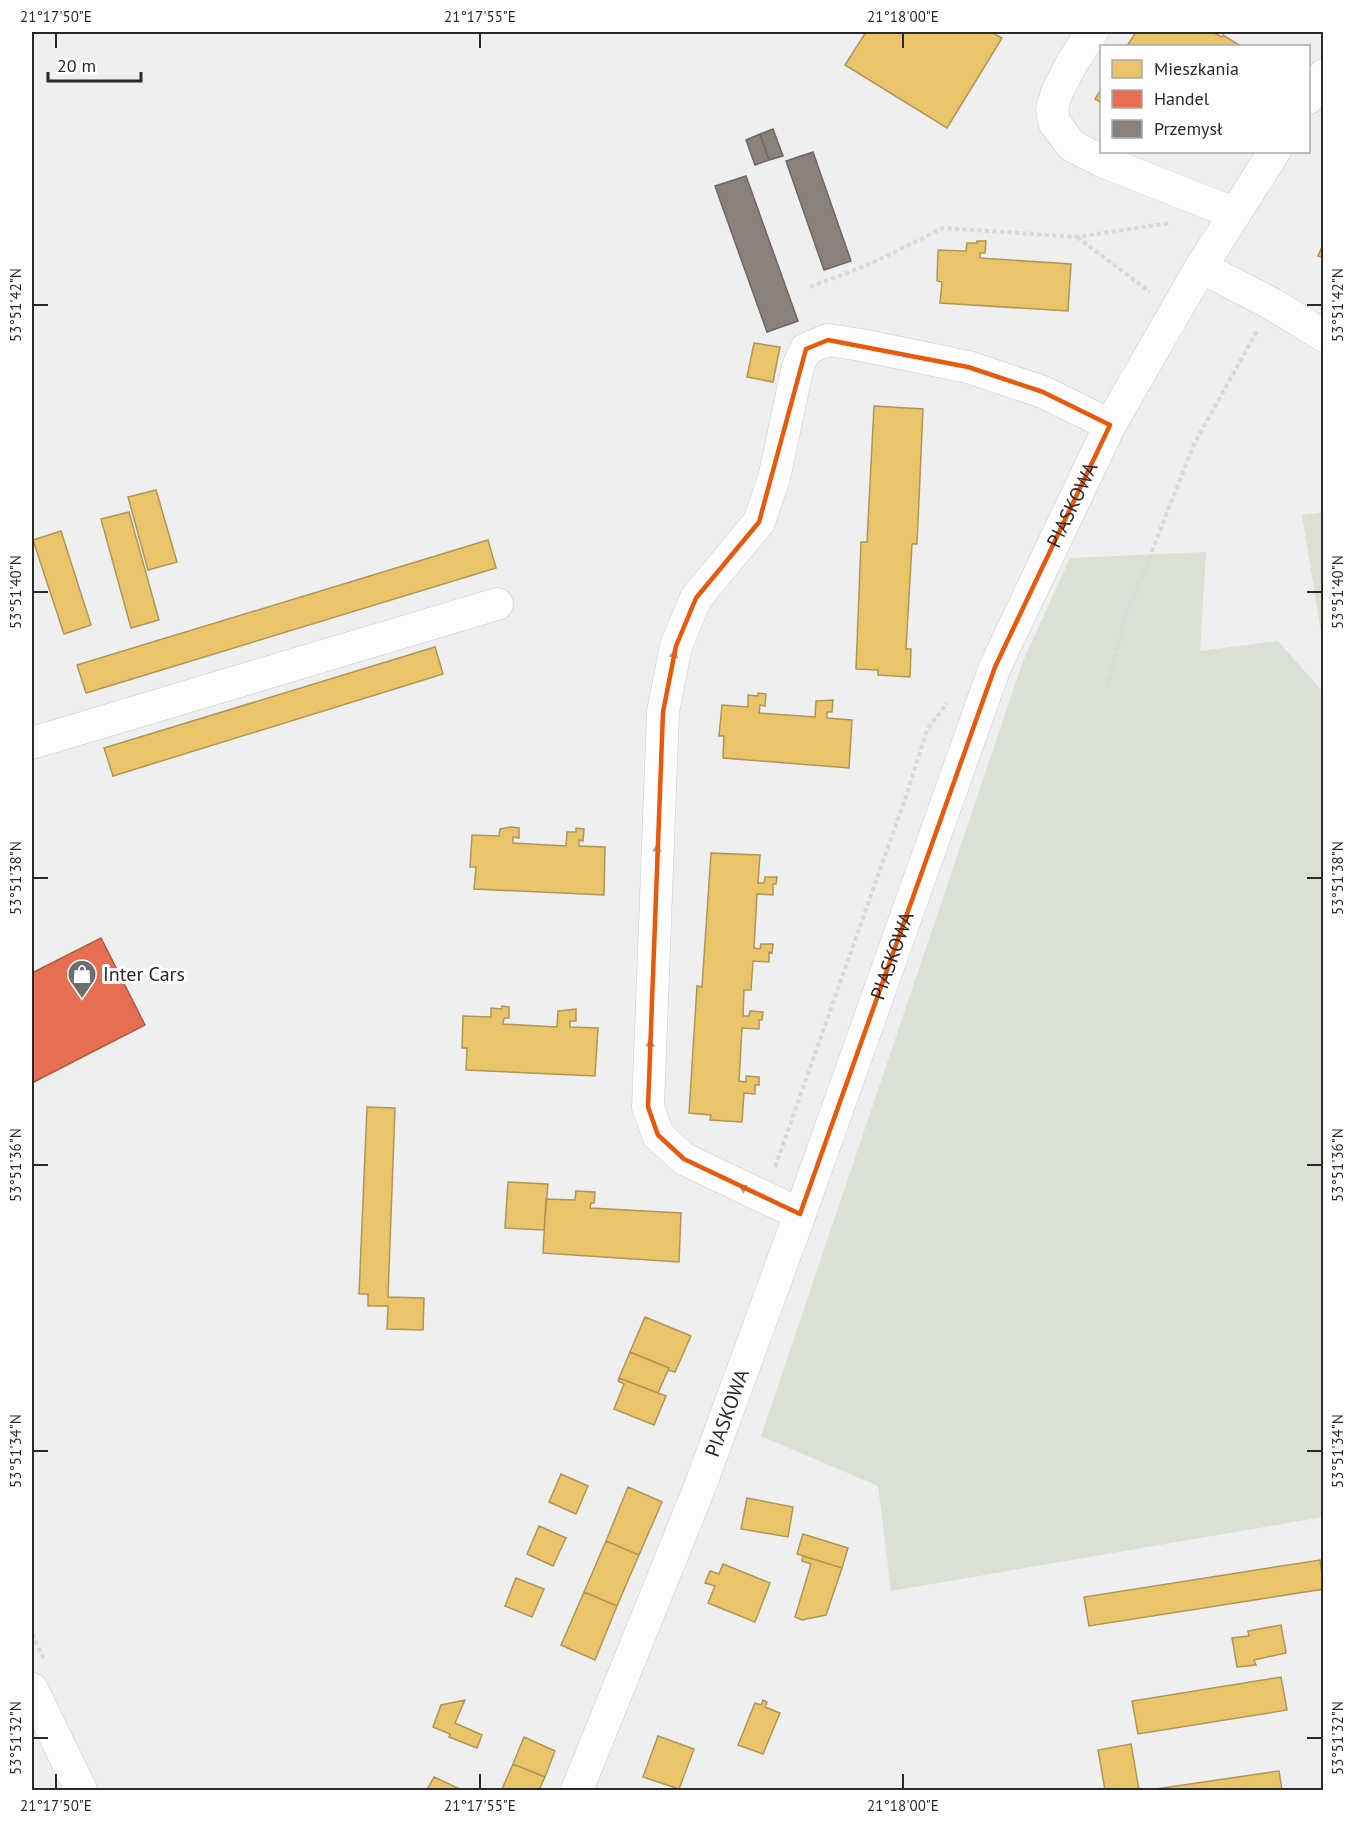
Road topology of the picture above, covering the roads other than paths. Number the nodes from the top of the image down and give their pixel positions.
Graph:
1 (1089, 33) edge
2 (1323, 75) edge
3 (1310, 95) edge
4 (1273, 153) edge
5 (1234, 213) junction
6 (1201, 267) junction
7 (1323, 336) edge
8 (1110, 425) junction
9 (497, 604) dead end
10 (32, 743) edge
11 (800, 1214) junction
12 (32, 1689) edge
13 (81, 1791) edge
14 (577, 1791) edge

1 - 5 street
2 - 3 street
4 - 5 street, PIASKOWA
5 - 6 street, PIASKOWA
6 - 7 street
6 - 8 street, PIASKOWA
8 - 11 street, PIASKOWA
11 -> 8 street
9 - 10 street
11 - 14 street, PIASKOWA
12 - 13 street

